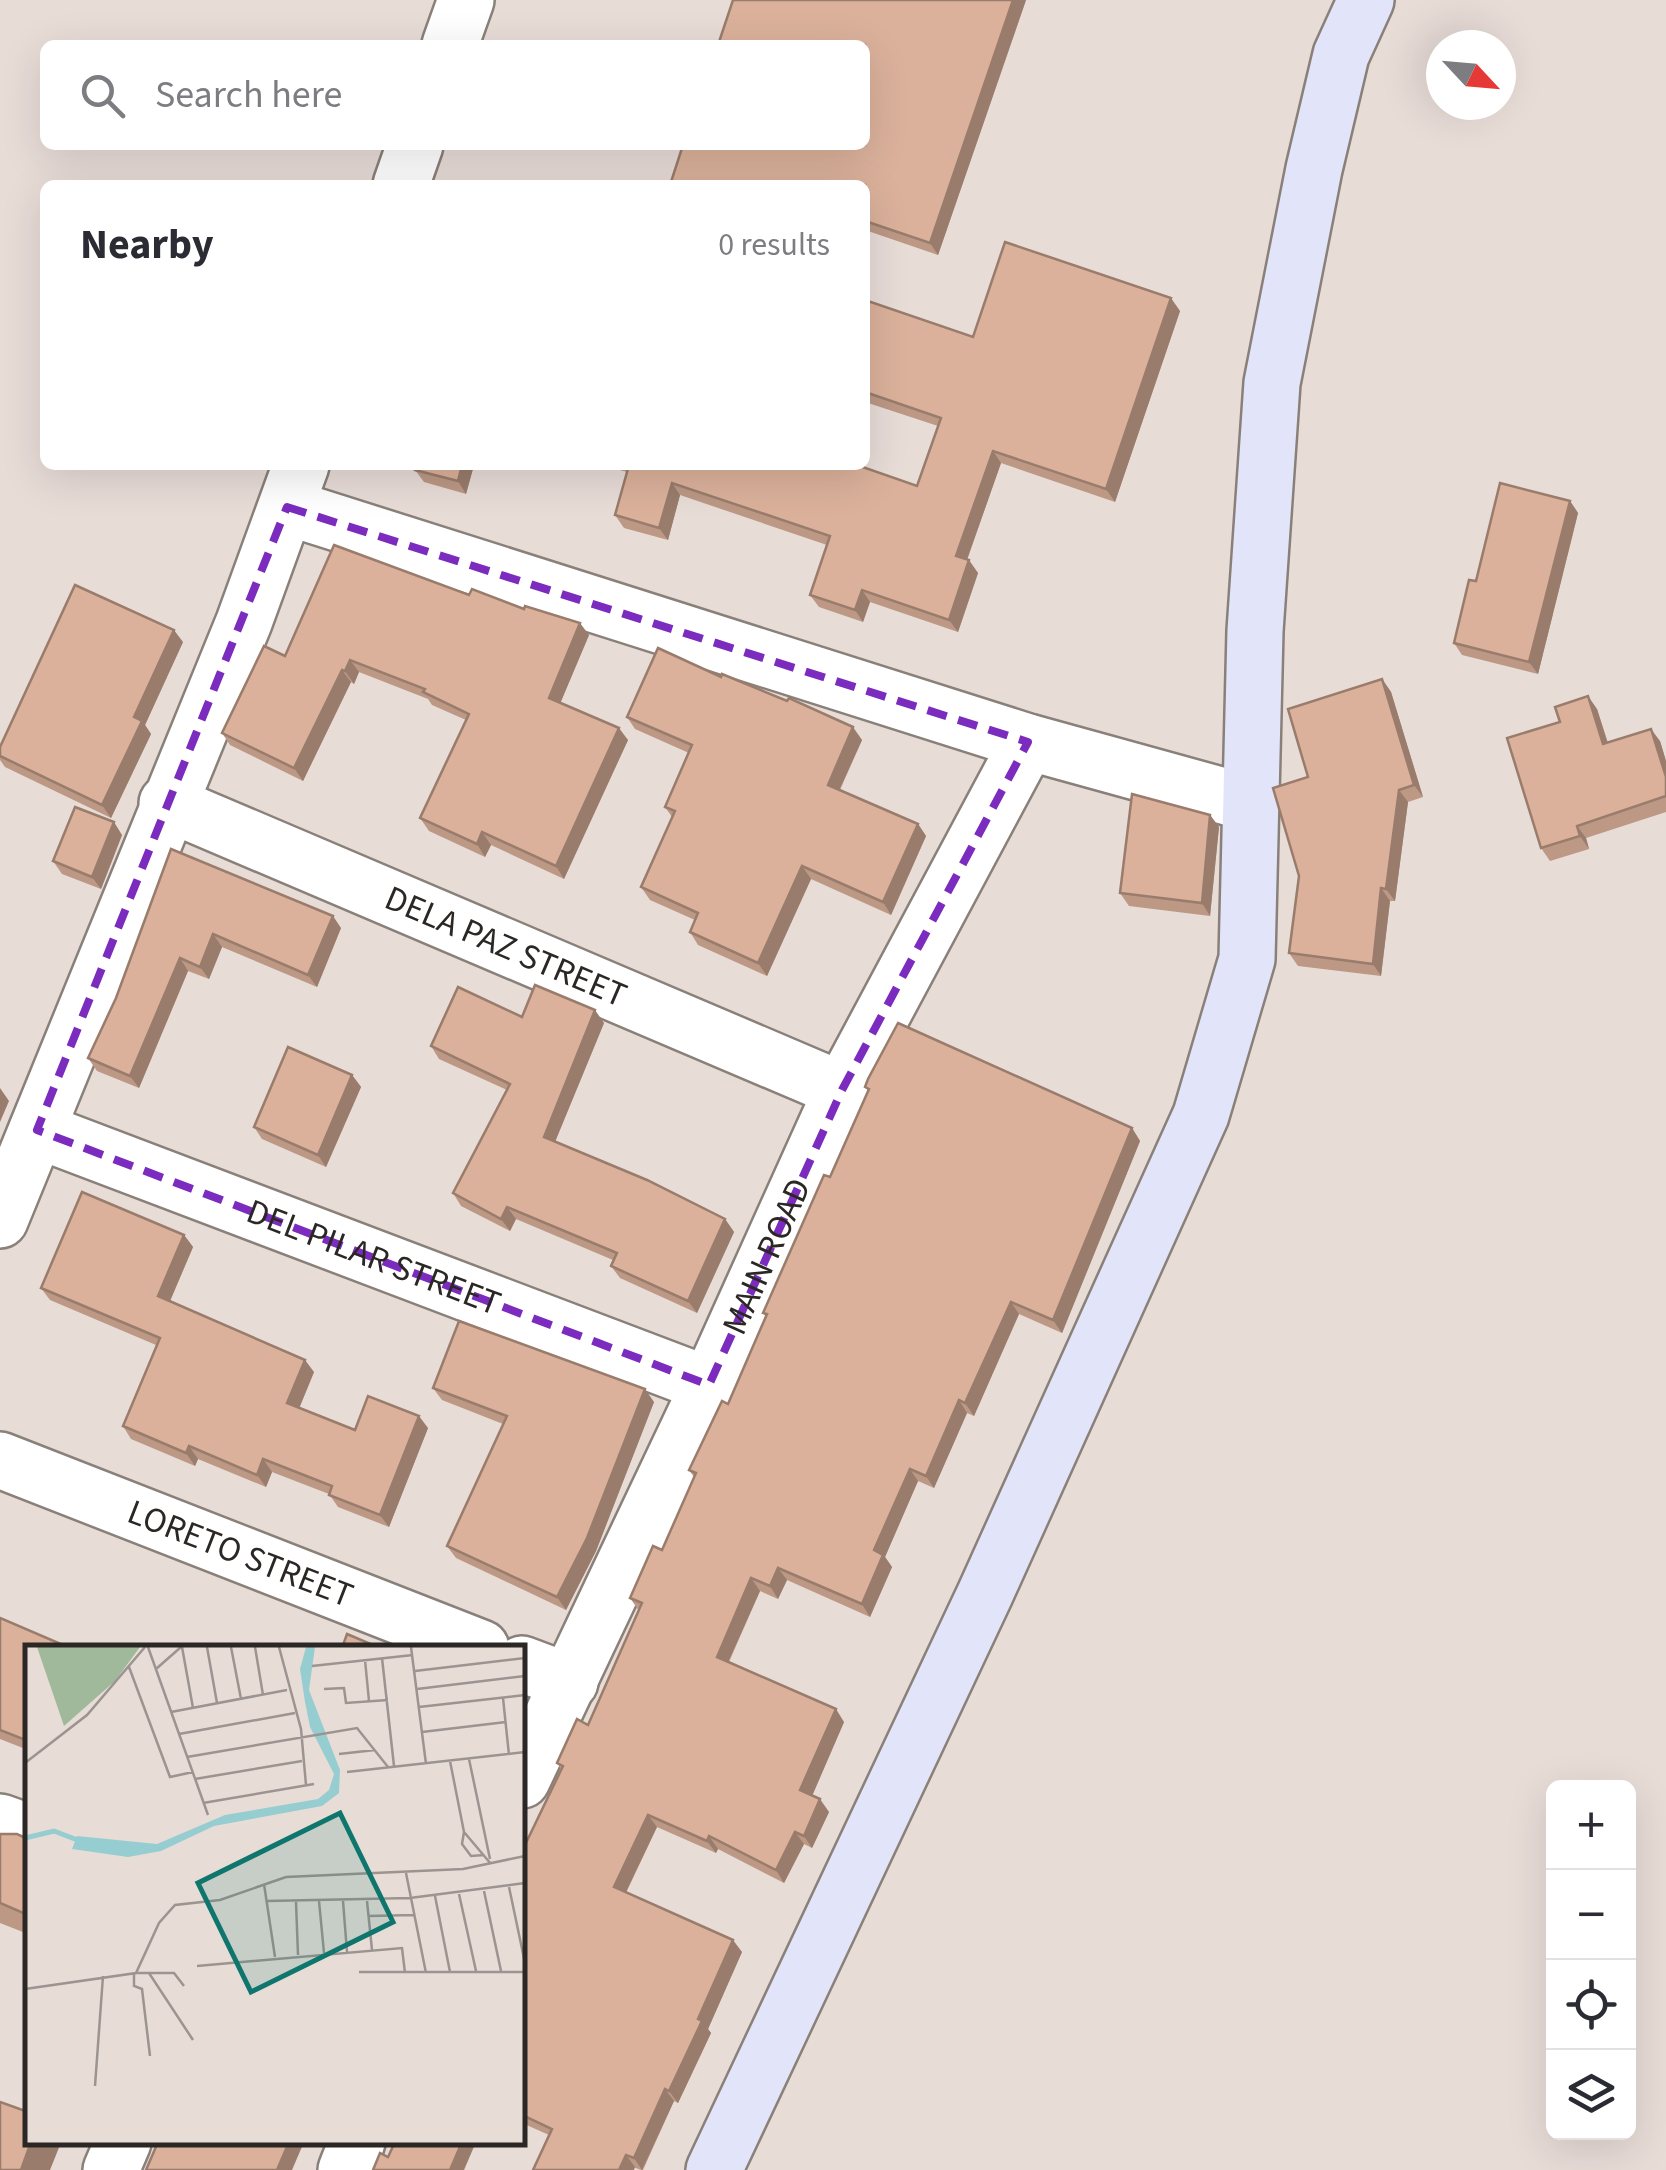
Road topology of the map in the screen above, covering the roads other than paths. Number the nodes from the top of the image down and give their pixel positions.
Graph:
1 (466, 0) edge
2 (1366, 0) edge
3 (452, 40) edge
4 (413, 150) edge
5 (403, 180) edge
6 (294, 486) edge
7 (1028, 742) junction
8 (167, 803) junction
9 (1248, 803) junction
10 (842, 1090) junction
11 (37, 1130) junction
12 (0, 1220) edge
13 (709, 1385) junction
14 (0, 1460) edge
15 (473, 1645) edge
16 (546, 1673) edge
17 (525, 1767) edge
18 (0, 1822) edge
19 (25, 1831) edge
20 (122, 2145) edge
21 (356, 2145) edge
22 (110, 2170) edge
23 (346, 2170) edge
24 (714, 2170) edge

1 - 3 street
2 - 9 street
4 - 5 street
6 - 7 street
6 - 8 street
7 - 9 street
7 - 10 street, MAIN ROAD
8 - 10 street, DELA PAZ STREET
8 - 11 street
9 - 24 street
10 - 13 street, MAIN ROAD
11 - 12 street
11 - 13 street, DEL PILAR STREET
13 - 16 street, MAIN ROAD
14 - 15 street, LORETO STREET
16 - 17 street, MAIN ROAD
18 - 19 street
20 - 22 street
21 - 23 street

